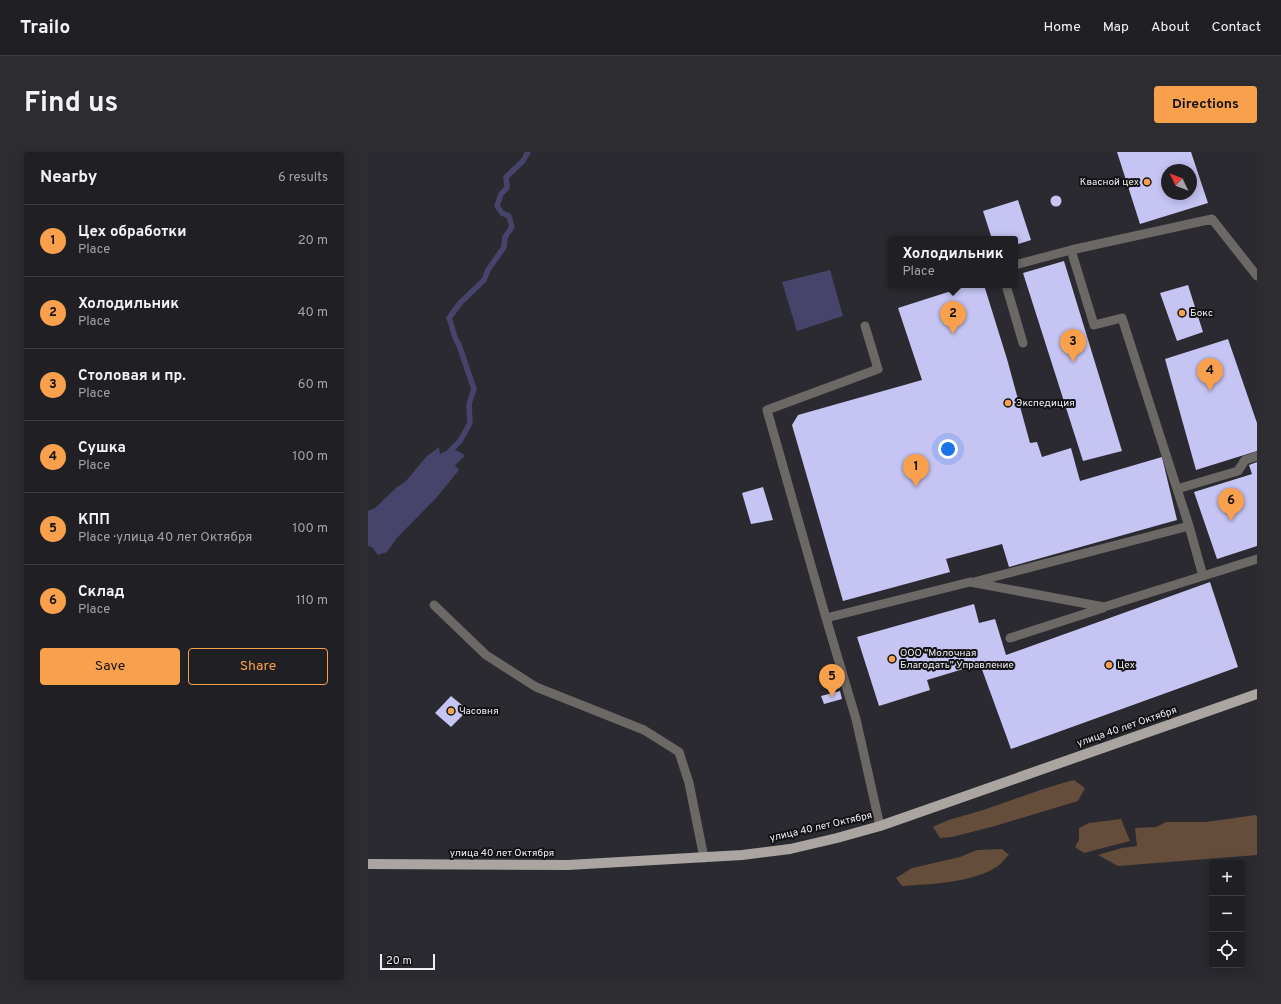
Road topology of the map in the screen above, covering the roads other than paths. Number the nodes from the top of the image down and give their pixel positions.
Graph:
1 (1071, 250) junction
2 (1018, 265) edge
3 (1257, 276) edge
4 (1007, 288) edge
5 (866, 326) dead end
6 (1023, 343) dead end
7 (1257, 456) edge
8 (1177, 489) junction
9 (1189, 526) junction
10 (1257, 559) edge
11 (1203, 576) junction
12 (970, 582) junction
13 (434, 605) dead end
14 (1104, 607) junction
15 (826, 618) junction
16 (1010, 638) dead end
17 (1257, 694) edge
18 (880, 826) junction
19 (704, 858) junction
20 (368, 864) edge

1 - 2 lane
1 - 3 lane
1 - 8 lane
4 - 6 lane
5 - 15 lane
7 - 8 lane
8 - 9 lane
9 - 11 lane
9 - 12 lane
10 - 11 lane
11 - 14 lane
12 - 14 lane
12 - 15 lane
13 - 19 lane
14 - 16 lane
15 - 18 lane
17 - 18 main road, улица 40 лет Октября
18 - 19 main road, улица 40 лет Октября
19 - 20 main road, улица 40 лет Октября

